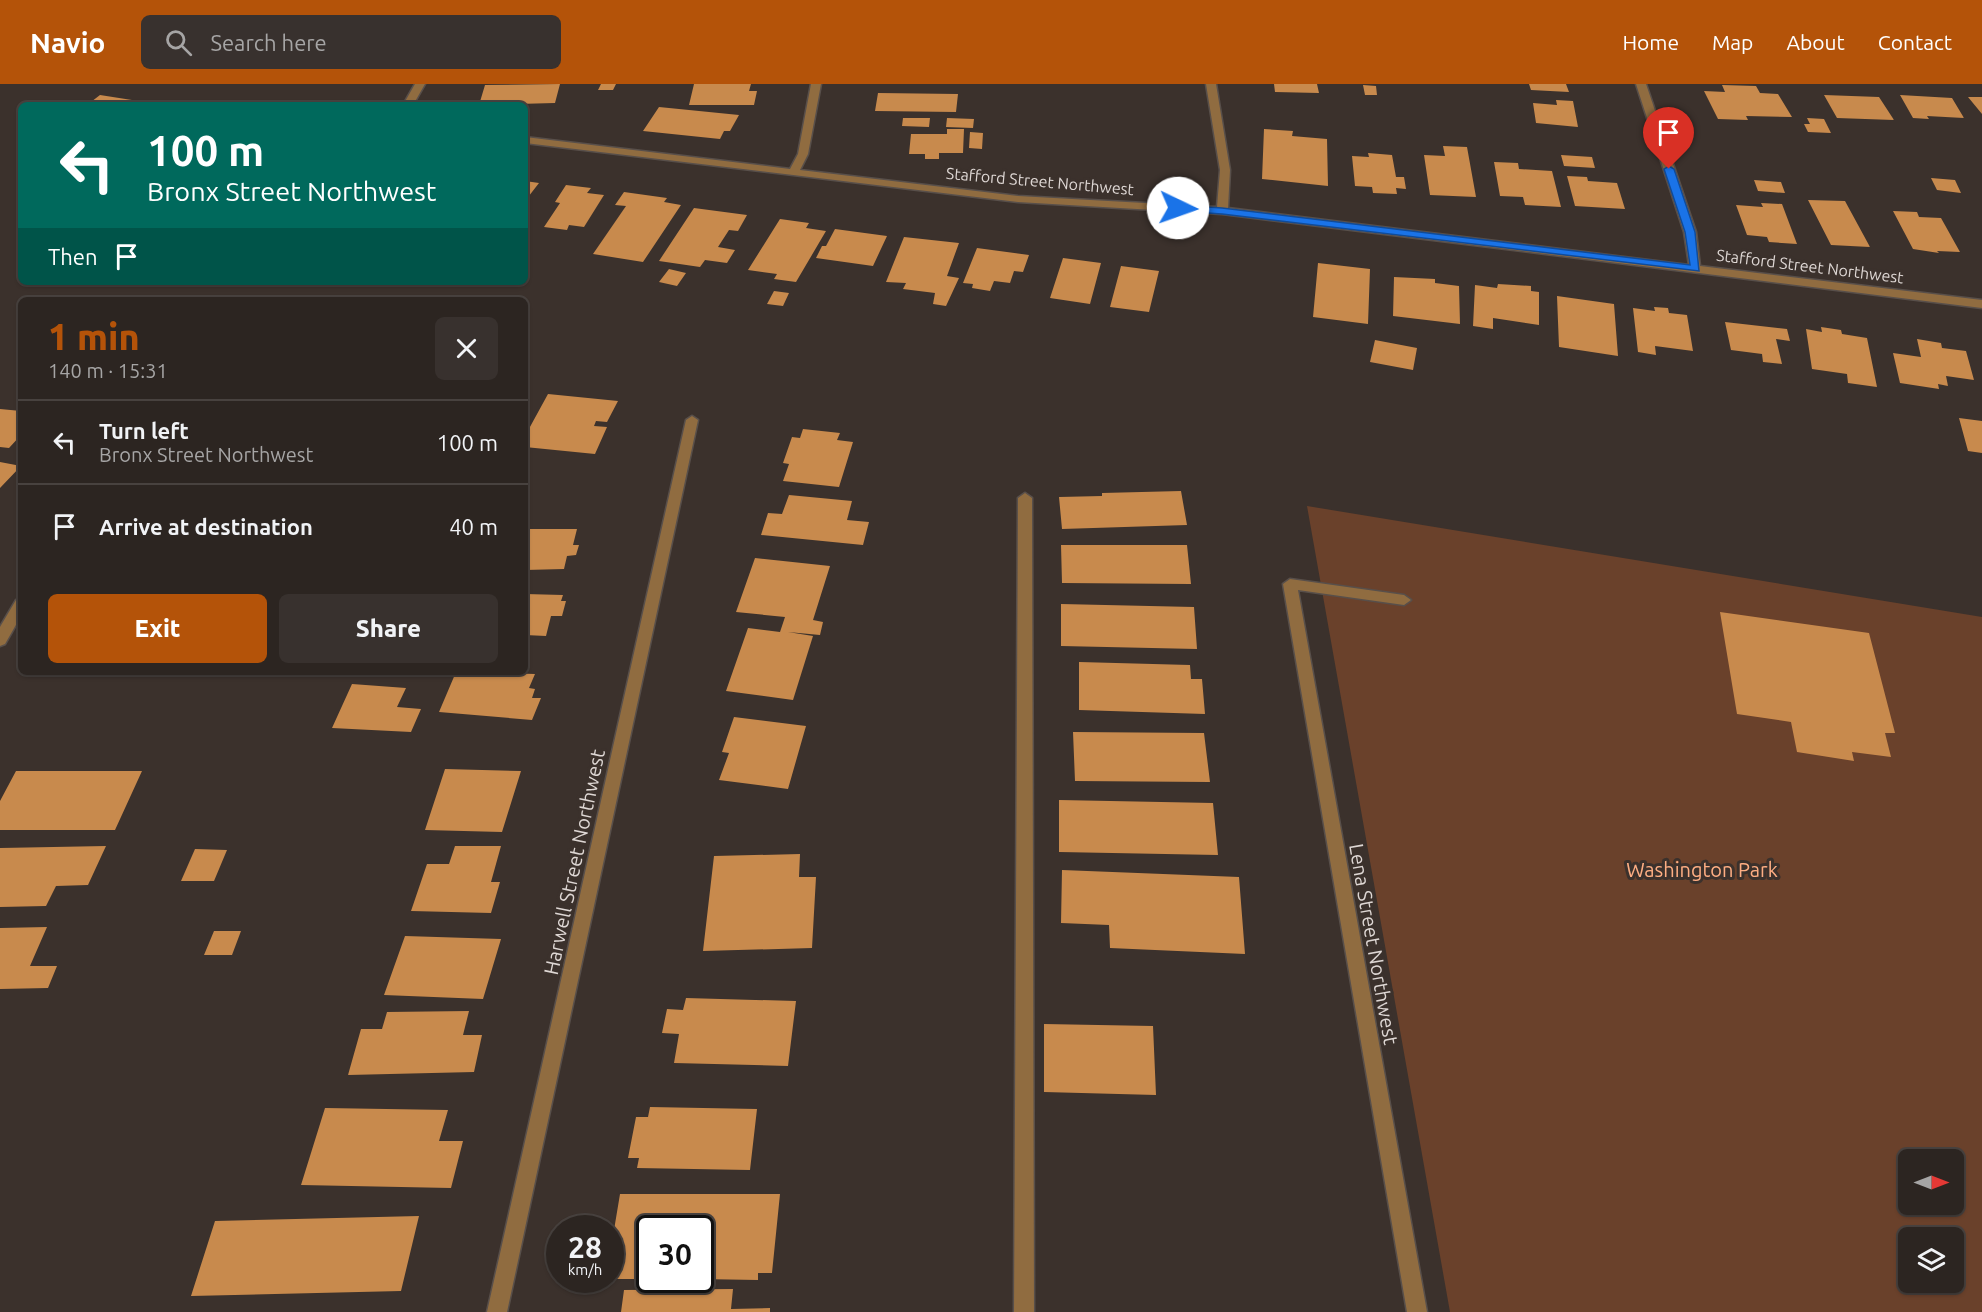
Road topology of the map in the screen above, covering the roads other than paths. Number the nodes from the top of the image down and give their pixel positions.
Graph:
1 (420, 84) edge
2 (816, 84) edge
3 (1211, 84) edge
4 (1641, 84) edge
5 (410, 102) edge
6 (528, 140) edge
7 (793, 173) junction
8 (1222, 211) junction
9 (1695, 269) junction
10 (1982, 304) edge
11 (692, 420) dead end
12 (1025, 498) dead end
13 (1404, 600) dead end
14 (18, 609) edge
15 (0, 640) edge
16 (497, 1312) edge
17 (1024, 1312) edge
18 (1417, 1312) edge

1 - 5 street
2 - 7 street
3 - 8 street
4 - 9 street
6 - 7 street, Stafford Street Northwest
7 - 8 street, Stafford Street Northwest
8 - 9 street, Stafford Street Northwest
9 - 10 street, Stafford Street Northwest
11 - 16 street, Harwell Street Northwest
12 - 17 street
13 - 18 street, Lena Street Northwest
14 - 15 street

